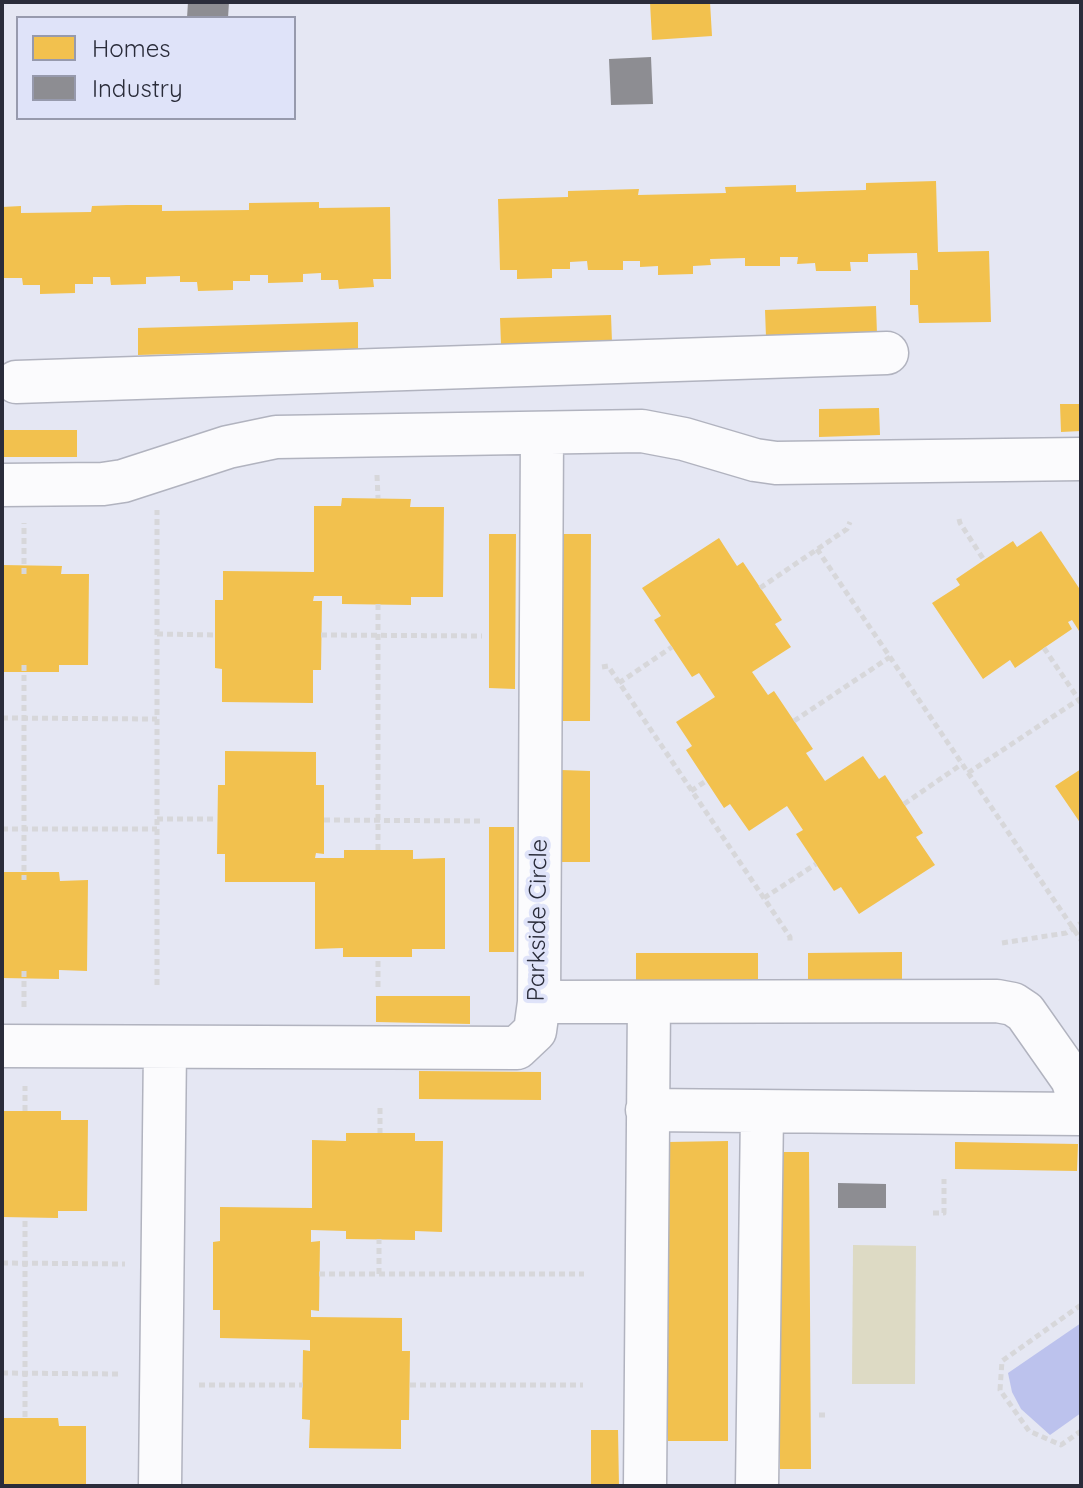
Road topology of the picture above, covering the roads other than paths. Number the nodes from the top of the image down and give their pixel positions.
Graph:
1 (887, 353) dead end
2 (643, 362) junction
3 (245, 375) junction
4 (16, 382) dead end
5 (642, 431) junction
6 (542, 433) junction
7 (251, 440) junction
8 (1081, 459) edge
9 (2, 485) edge
10 (539, 1002) junction
11 (649, 1002) junction
12 (17, 1048) edge
13 (165, 1048) junction
14 (647, 1110) junction
15 (762, 1112) junction
16 (1079, 1114) edge
17 (160, 1486) edge
18 (645, 1486) edge
19 (757, 1486) edge

1 - 2 street
2 - 3 street
2 - 5 street
3 - 4 street
3 - 7 street
5 - 6 street
5 - 8 street
6 - 7 street
6 - 10 street, Parkside Circle
7 - 9 street
10 - 11 street
10 - 13 street, Parkside Circle
11 - 14 street
11 - 16 street
12 - 13 street, Parkside Circle
13 - 17 street
14 - 15 street
14 - 18 street
15 - 16 street
15 - 19 street

